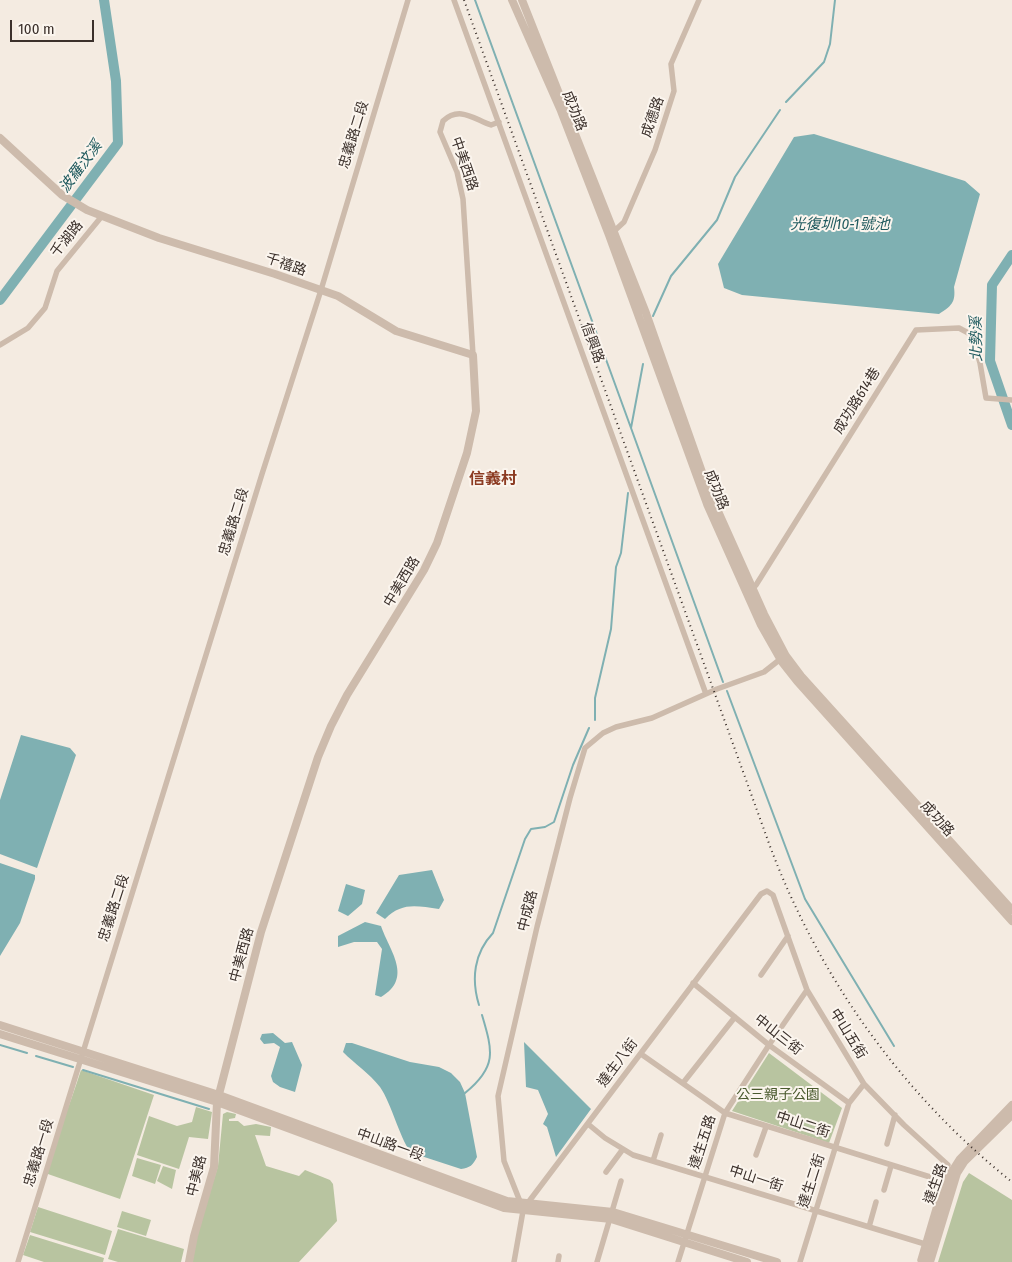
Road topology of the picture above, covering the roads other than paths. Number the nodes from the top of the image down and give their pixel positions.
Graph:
1 (408, 0) edge
2 (454, 0) edge
3 (512, 0) edge
4 (522, 0) edge
5 (699, 0) edge
6 (499, 122) junction
7 (0, 138) edge
8 (102, 216) junction
9 (612, 234) junction
10 (321, 290) junction
11 (0, 345) edge
12 (473, 355) junction
13 (1012, 400) edge
14 (750, 589) junction
15 (783, 657) junction
16 (706, 694) junction
17 (767, 891) joint
18 (1012, 910) edge
19 (1012, 921) edge
20 (788, 936) junction
21 (761, 975) dead end
22 (694, 984) junction
23 (807, 990) junction
24 (735, 1017) junction
25 (0, 1025) edge
26 (0, 1034) edge
27 (769, 1044) junction
28 (83, 1050) junction
29 (641, 1054) junction
30 (80, 1059) junction
31 (682, 1083) junction
32 (864, 1084) junction
33 (218, 1099) junction
34 (849, 1103) junction
35 (1012, 1105) edge
36 (725, 1114) junction
37 (1012, 1115) edge
38 (895, 1116) junction
39 (588, 1124) junction
40 (766, 1126) junction
41 (661, 1135) dead end
42 (887, 1144) dead end
43 (836, 1148) junction
44 (622, 1149) junction
45 (756, 1155) dead end
46 (653, 1161) junction
47 (948, 1165) joint
48 (891, 1166) junction
49 (606, 1172) dead end
50 (705, 1176) junction
51 (621, 1181) dead end
52 (943, 1181) junction
53 (884, 1190) dead end
54 (876, 1202) dead end
55 (524, 1206) junction
56 (816, 1211) junction
57 (612, 1216) junction
58 (869, 1227) junction
59 (688, 1234) junction
60 (684, 1243) junction
61 (924, 1244) junction
62 (18, 1262) edge
63 (189, 1262) edge
64 (514, 1262) edge
65 (598, 1262) edge
66 (678, 1262) edge
67 (747, 1262) edge
68 (776, 1262) edge
69 (800, 1262) edge
70 (920, 1262) edge
71 (923, 1262) edge
72 (930, 1262) edge

1 - 10 street, 忠義路二段
2 - 6 street, 信興路
3 - 9 street, 成功路
4 - 9 street, 成功路
5 - 9 street, 成德路
6 - 12 street, 中美西路
6 - 16 street, 信興路
7 - 8 street, 千禧路
8 - 10 street, 千禧路
8 - 11 street, 千湖路
9 - 14 street, 成功路
10 - 12 street, 千禧路
10 - 28 street, 忠義路二段
12 - 33 street, 中美西路
13 - 14 street, 成功路614巷
14 - 15 street, 成功路
15 - 16 street, 中成路
15 - 18 street, 成功路
15 - 19 street, 成功路
16 - 55 street, 中成路
17 - 20 street, 中山五街
17 - 22 street, 達生八街
20 - 21 street
20 - 23 street, 中山五街
22 - 24 street, 中山三街
22 - 29 street, 達生八街
23 - 27 street, 達生五路
23 - 32 street, 中山五街
24 - 27 street, 中山三街
24 - 31 street
25 - 28 street, 中山路一段
26 - 30 street, 中山路一段
27 - 34 street, 中山三街
27 - 36 street, 達生五路
28 - 30 street, 忠義路一段
28 - 33 street, 中山路一段
29 - 31 street, 中山二街
29 - 39 street, 達生八街
30 - 33 street, 中山路一段
30 - 62 street, 忠義路一段
31 - 36 street, 中山二街
32 - 34 street, 達生二街
32 - 38 street, 中山五街
33 - 55 street, 中山路一段
33 - 63 street, 中美路
34 - 43 street, 達生二街
35 - 71 street, 達生路
36 - 40 street, 中山二街
36 - 50 street, 達生五路
37 - 72 street, 達生路
38 - 42 street
38 - 47 street, 中山五街
39 - 44 street, 中山一街
39 - 55 street, 達生八街
40 - 43 street, 中山二街
40 - 45 street
41 - 46 street
43 - 48 street, 中山二街
43 - 56 street, 達生二街
44 - 46 street, 中山一街
44 - 49 street
46 - 50 street, 中山一街
47 - 52 street, 達生路
48 - 52 street, 中山二街
48 - 53 street
50 - 56 street, 中山一街
50 - 59 street, 達生五路
51 - 57 street
52 - 61 street, 達生路
54 - 58 street
55 - 57 street, 中山路一段
55 - 64 street, 達生八街
56 - 58 street, 中山一街
56 - 69 street, 達生二街
57 - 59 street, 中山路一段
57 - 60 street, 中山路一段
57 - 65 street
58 - 61 street, 中山一街
59 - 60 street, 達生五路
59 - 68 street, 中山路一段
60 - 66 street, 達生五路
60 - 67 street, 中山路一段
61 - 70 street, 達生路

